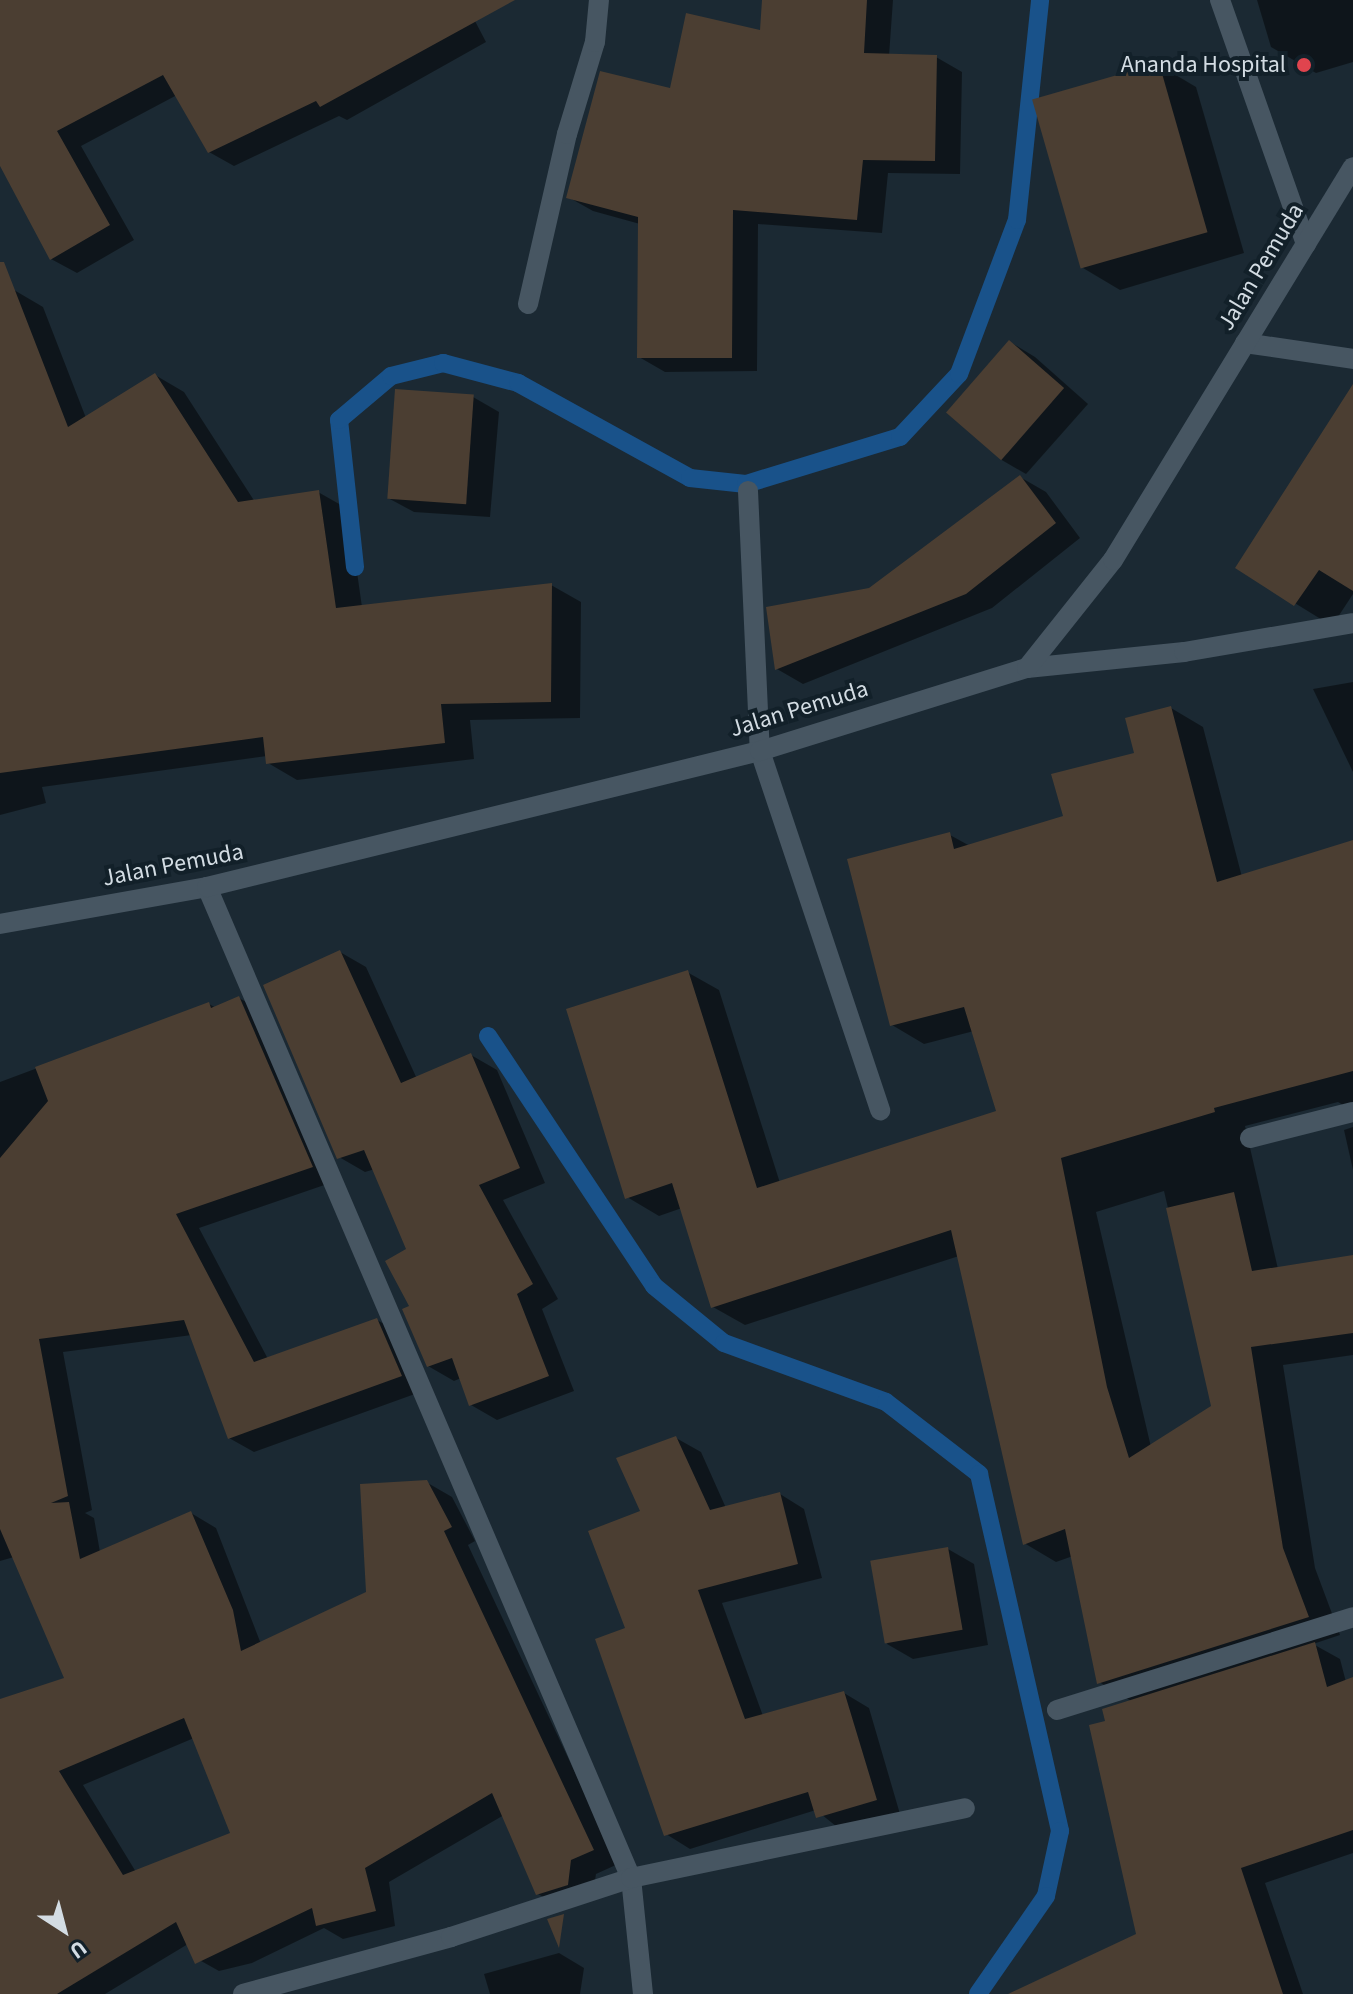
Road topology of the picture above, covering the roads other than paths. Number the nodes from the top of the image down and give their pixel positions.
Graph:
1 (599, 0) edge
2 (1220, 0) edge
3 (1353, 167) edge
4 (1306, 244) junction
5 (528, 304) dead end
6 (1245, 343) junction
7 (1353, 359) edge
8 (748, 491) dead end
9 (1353, 623) edge
10 (1027, 668) junction
11 (760, 751) junction
12 (207, 887) junction
13 (0, 924) edge
14 (880, 1110) dead end
15 (1353, 1112) edge
16 (1250, 1138) dead end
17 (1353, 1617) edge
18 (1057, 1710) dead end
19 (965, 1808) dead end
20 (631, 1878) junction
21 (243, 1994) edge
22 (643, 1994) edge

1 - 5 street
2 - 4 street
3 - 4 street, Jalan Pemuda
4 - 6 street, Jalan Pemuda
6 - 7 street
6 - 10 street, Jalan Pemuda
8 - 11 street
9 - 10 street
10 - 11 street, Jalan Pemuda
11 - 12 street, Jalan Pemuda
11 - 14 street
12 - 13 street, Jalan Pemuda
12 - 20 street
15 - 16 street
17 - 18 street
19 - 20 street
20 - 21 street
20 - 22 street

